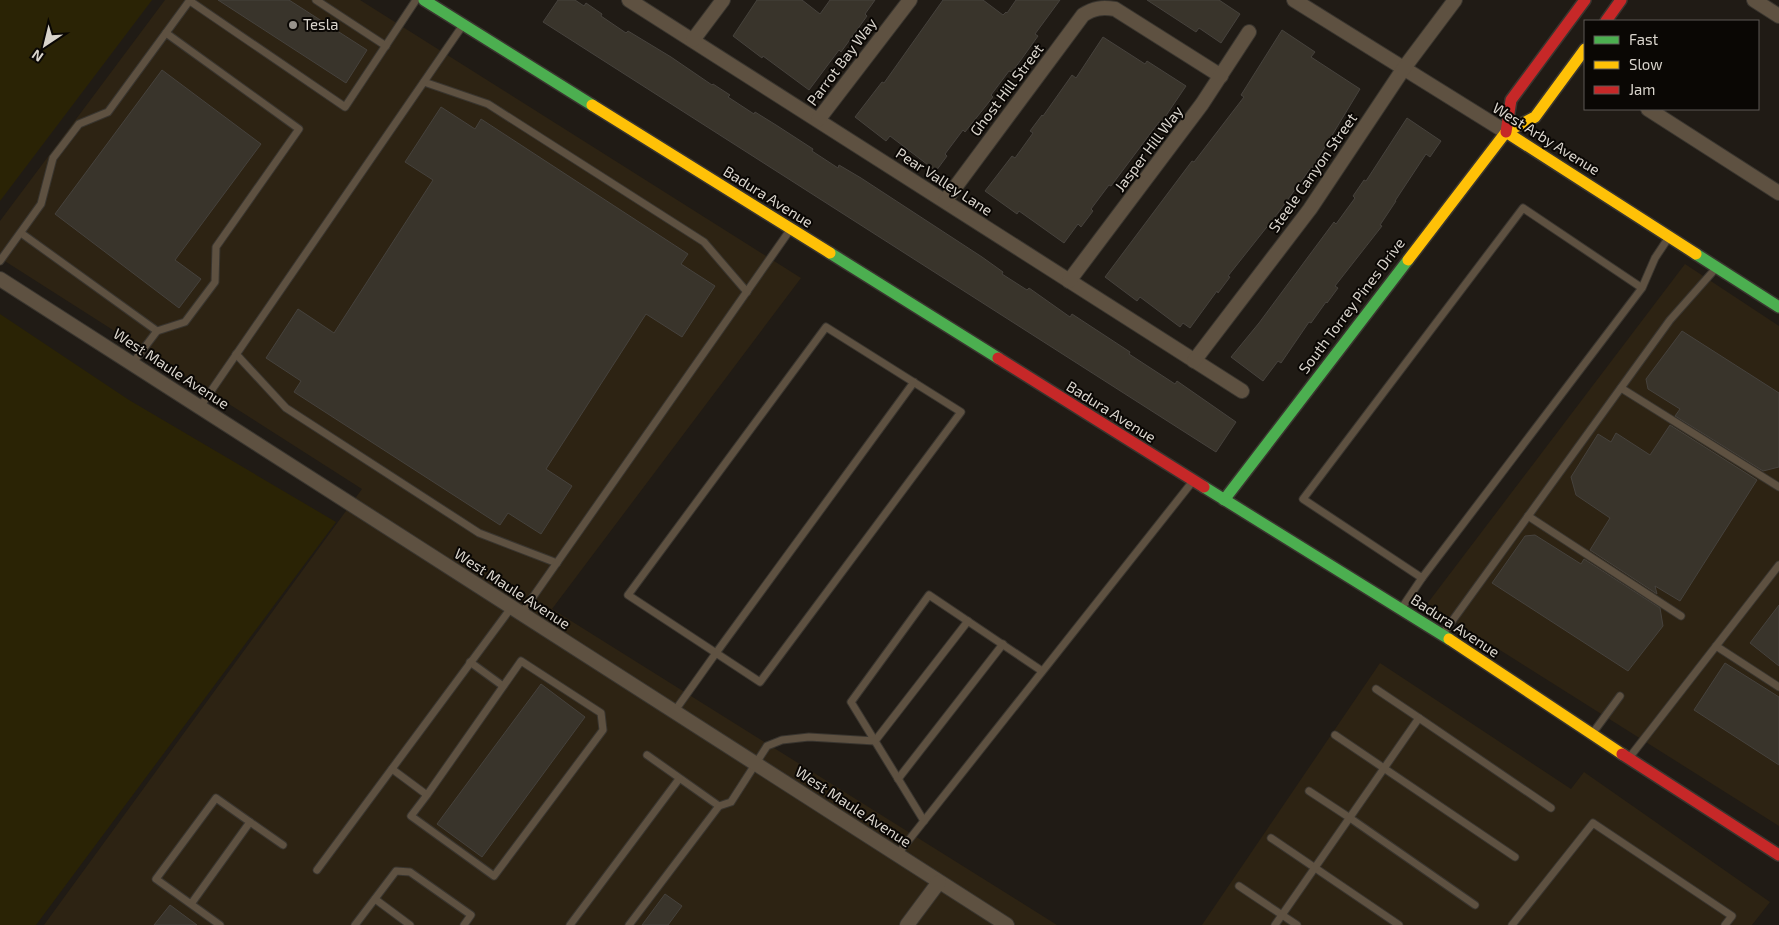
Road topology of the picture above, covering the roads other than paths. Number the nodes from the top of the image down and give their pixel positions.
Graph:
1 (190, 0) edge
2 (316, 0) edge
3 (416, 0) edge
4 (424, 0) edge
5 (629, 0) edge
6 (723, 0) edge
7 (910, 0) edge
8 (1294, 0) edge
9 (1455, 0) edge
10 (1585, 0) edge
11 (1621, 0) edge
12 (1754, 0) edge
13 (1779, 16) edge
14 (1607, 20) edge
15 (463, 24) junction
16 (1249, 32) dead end
17 (166, 33) junction
18 (693, 40) junction
19 (386, 46) junction
20 (1584, 52) edge
21 (1580, 65) edge
22 (1404, 68) junction
23 (1221, 76) junction
24 (424, 82) junction
25 (1650, 110) edge
26 (818, 120) junction
27 (1506, 132) junction
28 (1779, 193) edge
29 (945, 201) junction
30 (791, 229) junction
31 (20, 233) junction
32 (1670, 236) junction
33 (0, 261) edge
34 (1718, 267) junction
35 (0, 279) edge
36 (1069, 281) junction
37 (1642, 288) junction
38 (747, 292) junction
39 (1779, 307) edge
40 (157, 331) junction
41 (236, 354) junction
42 (1194, 361) junction
43 (132, 364) junction
44 (914, 382) junction
45 (1621, 388) junction
46 (1242, 391) dead end
47 (200, 407) junction
48 (1193, 481) junction
49 (1779, 487) edge
50 (1224, 500) junction
51 (1528, 516) junction
52 (558, 563) junction
53 (1779, 565) edge
54 (1422, 578) junction
55 (1400, 609) junction
56 (516, 611) junction
57 (1681, 616) dead end
58 (968, 620) junction
59 (1442, 635) junction
60 (1002, 644) junction
61 (1716, 646) junction
62 (716, 653) junction
63 (470, 662) junction
64 (1042, 671) junction
65 (503, 686) junction
66 (1779, 687) edge
67 (1376, 689) dead end
68 (1620, 696) dead end
69 (674, 712) junction
70 (1420, 718) junction
71 (1592, 734) junction
72 (1335, 735) dead end
73 (875, 741) junction
74 (647, 755) dead end
75 (1628, 758) junction
76 (756, 764) junction
77 (392, 769) junction
78 (1384, 769) junction
79 (679, 779) junction
80 (898, 779) junction
81 (1309, 792) dead end
82 (427, 795) junction
83 (719, 806) junction
84 (1550, 808) dead end
85 (1350, 818) junction
86 (924, 821) junction
87 (250, 822) junction
88 (1271, 838) dead end
89 (283, 845) dead end
90 (897, 855) junction
91 (1779, 855) edge
92 (1515, 858) dead end
93 (1316, 867) junction
94 (317, 870) dead end
95 (939, 882) junction
96 (1239, 886) dead end
97 (375, 899) junction
98 (191, 904) junction
99 (1475, 905) dead end
100 (1283, 915) junction
101 (220, 925) edge
102 (355, 925) edge
103 (410, 925) edge
104 (464, 925) edge
105 (570, 925) edge
106 (629, 925) edge
107 (907, 925) edge
108 (1007, 925) edge
109 (1275, 925) edge
110 (1298, 925) edge
111 (1399, 925) edge
112 (1512, 925) edge
113 (1725, 925) edge

1 - 17 lane
1 - 19 lane
2 - 19 lane
3 - 19 lane
4 - 15 main road, Badura Avenue
5 - 18 street, Pear Valley Lane
6 - 18 street
7 - 26 street, Parrot Bay Way
8 - 22 street, West Arby Avenue
9 - 22 street, Steele Canyon Street
10 - 27 main road, South Torrey Pines Drive
11 - 14 main road
12 - 13 street
15 - 24 lane
15 - 30 main road, Badura Avenue
16 - 23 street, Jasper Hill Way
17 - 31 lane
17 - 40 lane
18 - 26 street, Pear Valley Lane
20 - 21 main road, South Torrey Pines Drive
21 - 27 main road, South Torrey Pines Drive
22 - 27 street, West Arby Avenue
22 - 42 street, Steele Canyon Street
23 - 29 street, Ghost Hill Street
23 - 36 street, Jasper Hill Way
24 - 38 lane
24 - 41 lane
25 - 28 street
26 - 29 street, Pear Valley Lane
27 - 32 main road, West Arby Avenue
27 - 50 main road, South Torrey Pines Drive
29 - 36 street, Pear Valley Lane
30 - 38 lane
30 - 48 main road, Badura Avenue
31 - 33 lane
31 - 40 lane
32 - 34 main road, West Arby Avenue
32 - 37 lane
34 - 39 main road, West Arby Avenue
34 - 45 lane
35 - 43 street, West Maule Avenue
36 - 42 street, Pear Valley Lane
37 - 54 lane
37 - 54 lane
38 - 52 lane
40 - 43 lane
41 - 47 lane
41 - 52 lane
42 - 46 street, Pear Valley Lane
43 - 47 street, West Maule Avenue
44 - 62 lane
44 - 62 lane
44 - 62 lane
45 - 49 lane
45 - 51 lane
47 - 56 street, West Maule Avenue
48 - 50 main road, Badura Avenue
48 - 64 lane
50 - 55 main road, Badura Avenue
51 - 57 lane
51 - 59 lane
52 - 56 lane
53 - 61 lane
54 - 55 lane
55 - 59 main road, Badura Avenue
56 - 63 lane
56 - 69 street, West Maule Avenue
58 - 60 lane
58 - 73 lane
58 - 73 lane
59 - 71 main road, Badura Avenue
60 - 64 lane
60 - 80 lane
61 - 66 lane
61 - 75 lane
62 - 69 lane
63 - 65 lane
63 - 77 lane
64 - 86 lane
65 - 82 lane
65 - 82 lane
67 - 70 lane
68 - 71 lane
69 - 76 street, West Maule Avenue
70 - 78 lane
70 - 84 lane
71 - 75 main road, Badura Avenue
72 - 78 lane
73 - 76 lane
73 - 80 lane
74 - 79 lane
75 - 91 main road, Badura Avenue
76 - 83 lane
76 - 90 street, West Maule Avenue
77 - 82 lane
77 - 94 lane
78 - 85 lane
78 - 92 lane
79 - 83 lane
79 - 105 lane
80 - 86 lane
81 - 85 lane
83 - 106 lane
85 - 93 lane
85 - 99 lane
86 - 90 lane
87 - 89 lane
87 - 98 lane
87 - 98 lane
88 - 93 lane
90 - 95 street, West Maule Avenue
93 - 100 lane
93 - 111 lane
95 - 107 street
95 - 108 street, West Maule Avenue
96 - 100 lane
97 - 102 lane
97 - 103 lane
97 - 104 lane
98 - 101 lane
100 - 109 lane
100 - 110 lane
112 - 113 lane

